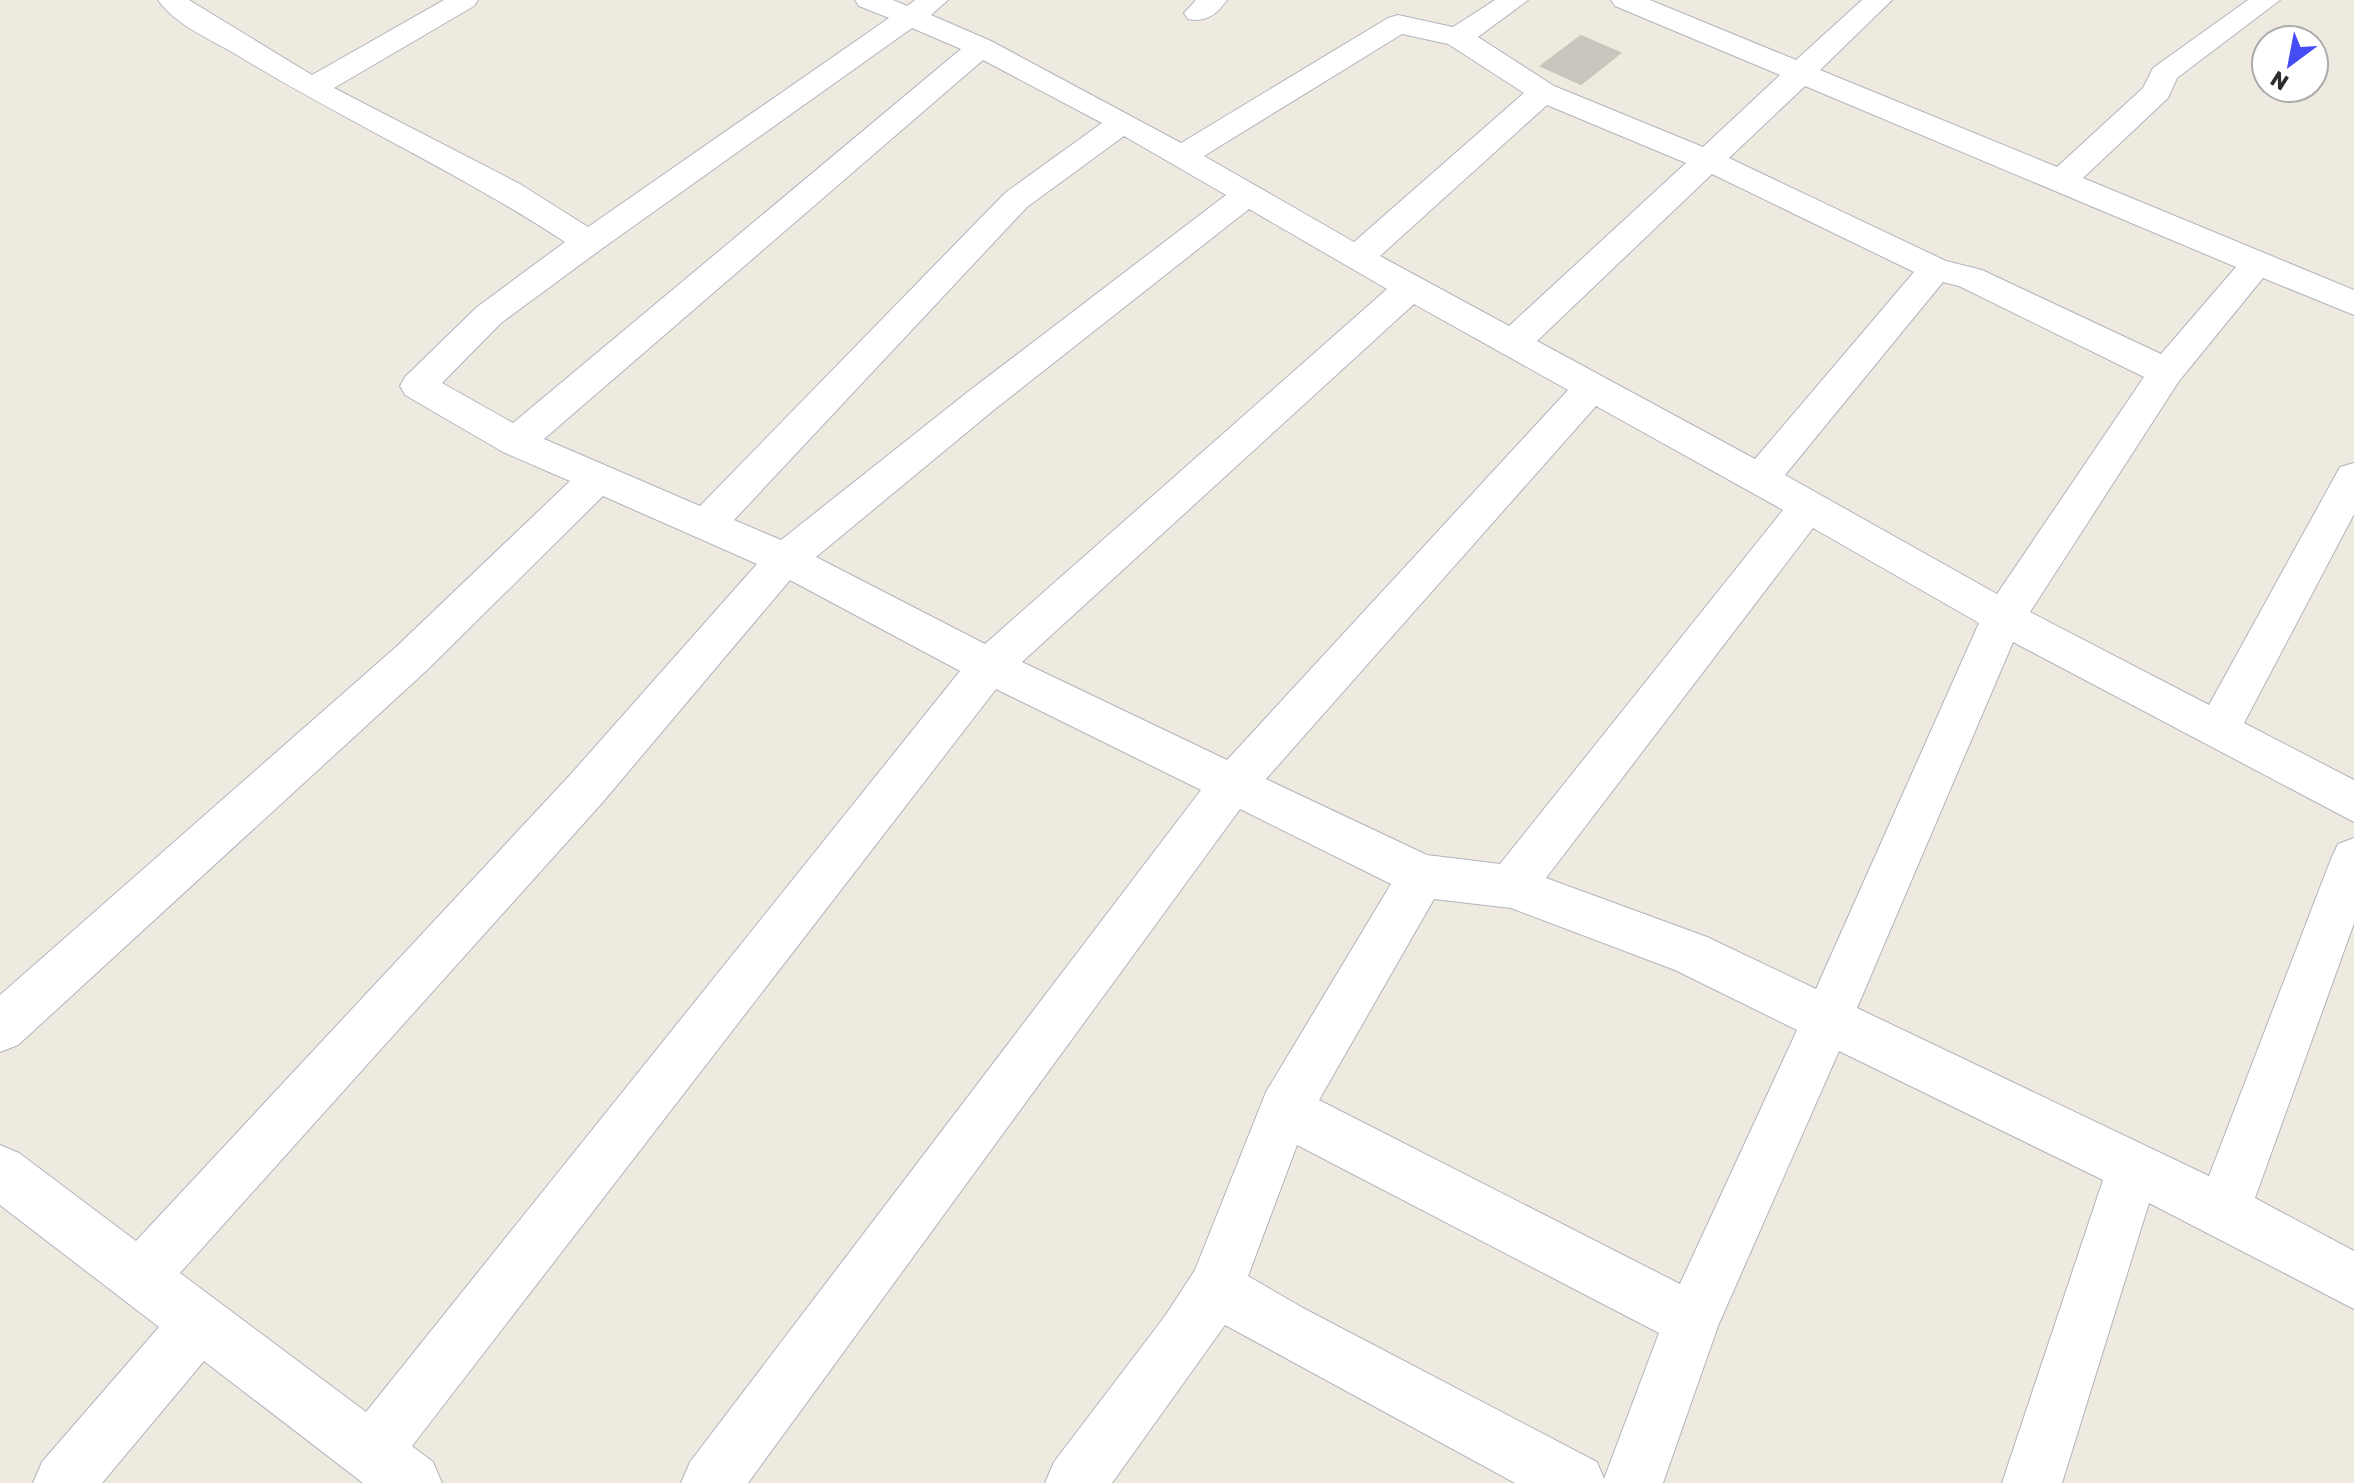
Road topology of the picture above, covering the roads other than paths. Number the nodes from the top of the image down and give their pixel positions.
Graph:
1 (172, 0) edge
2 (464, 0) edge
3 (869, 0) edge
4 (1514, 0) edge
5 (1625, 0) edge
6 (1878, 0) edge
7 (2266, 0) edge
8 (921, 8) edge
9 (1673, 8) edge
10 (1458, 37) junction
11 (981, 47) junction
12 (1801, 73) junction
13 (312, 88) junction
14 (1543, 92) junction
15 (1123, 122) junction
16 (1180, 157) junction
17 (1707, 161) junction
18 (2062, 180) junction
19 (1247, 195) junction
20 (588, 242) junction
21 (1357, 258) junction
22 (2258, 262) junction
23 (1935, 269) junction
24 (1410, 288) junction
25 (2354, 303) edge
26 (1512, 344) junction
27 (2166, 372) junction
28 (1592, 387) junction
29 (516, 442) junction
30 (2354, 477) edge
31 (596, 479) junction
32 (1760, 479) junction
33 (1808, 506) junction
34 (705, 526) junction
35 (785, 559) junction
36 (2003, 617) junction
37 (989, 666) junction
38 (2218, 730) junction
39 (1234, 783) junction
40 (2354, 802) edge
41 (2354, 859) edge
42 (1422, 876) junction
43 (1511, 887) junction
44 (1828, 1018) junction
45 (0, 1028) edge
46 (1284, 1110) junction
47 (2133, 1169) junction
48 (0, 1172) edge
49 (2223, 1211) junction
50 (140, 1277) junction
51 (2354, 1281) edge
52 (1216, 1288) junction
53 (1692, 1320) junction
54 (198, 1324) junction
55 (391, 1467) edge
56 (63, 1483) edge
57 (711, 1483) edge
58 (1075, 1483) edge
59 (1576, 1483) edge
60 (1633, 1483) edge
61 (2032, 1483) edge

1 - 13 street
2 - 13 street
3 - 8 street
4 - 10 street
5 - 9 street
6 - 12 street
7 - 18 street
8 - 11 street
8 - 20 street
9 - 12 street
10 - 14 street
10 - 16 street
11 - 15 street
11 - 29 street
12 - 17 street
12 - 18 street
13 - 20 street
14 - 17 street
14 - 21 street
15 - 16 street
15 - 34 street
16 - 19 street
17 - 23 street
17 - 26 street
18 - 22 street
19 - 21 street
19 - 35 street
20 - 29 street
21 - 24 street
22 - 25 street
22 - 27 street
23 - 27 street
23 - 32 street
24 - 26 street
24 - 37 street
26 - 28 street
27 - 36 street
28 - 32 street
28 - 39 street
29 - 31 street
30 - 38 street
31 - 34 street
31 - 45 street
32 - 33 street
33 - 36 street
33 - 43 street
34 - 35 street
35 - 37 street
35 - 50 street
36 - 38 street
36 - 44 street
37 - 39 street
37 - 55 street
38 - 40 street
39 - 42 street
39 - 57 street
41 - 49 street
42 - 43 street
42 - 46 street
43 - 44 street
44 - 47 street
44 - 53 street
46 - 52 street
46 - 53 street
47 - 49 street
47 - 61 street
48 - 50 street
49 - 51 street
50 - 54 street
52 - 58 street
52 - 59 street
53 - 60 street
54 - 55 street
54 - 56 street

